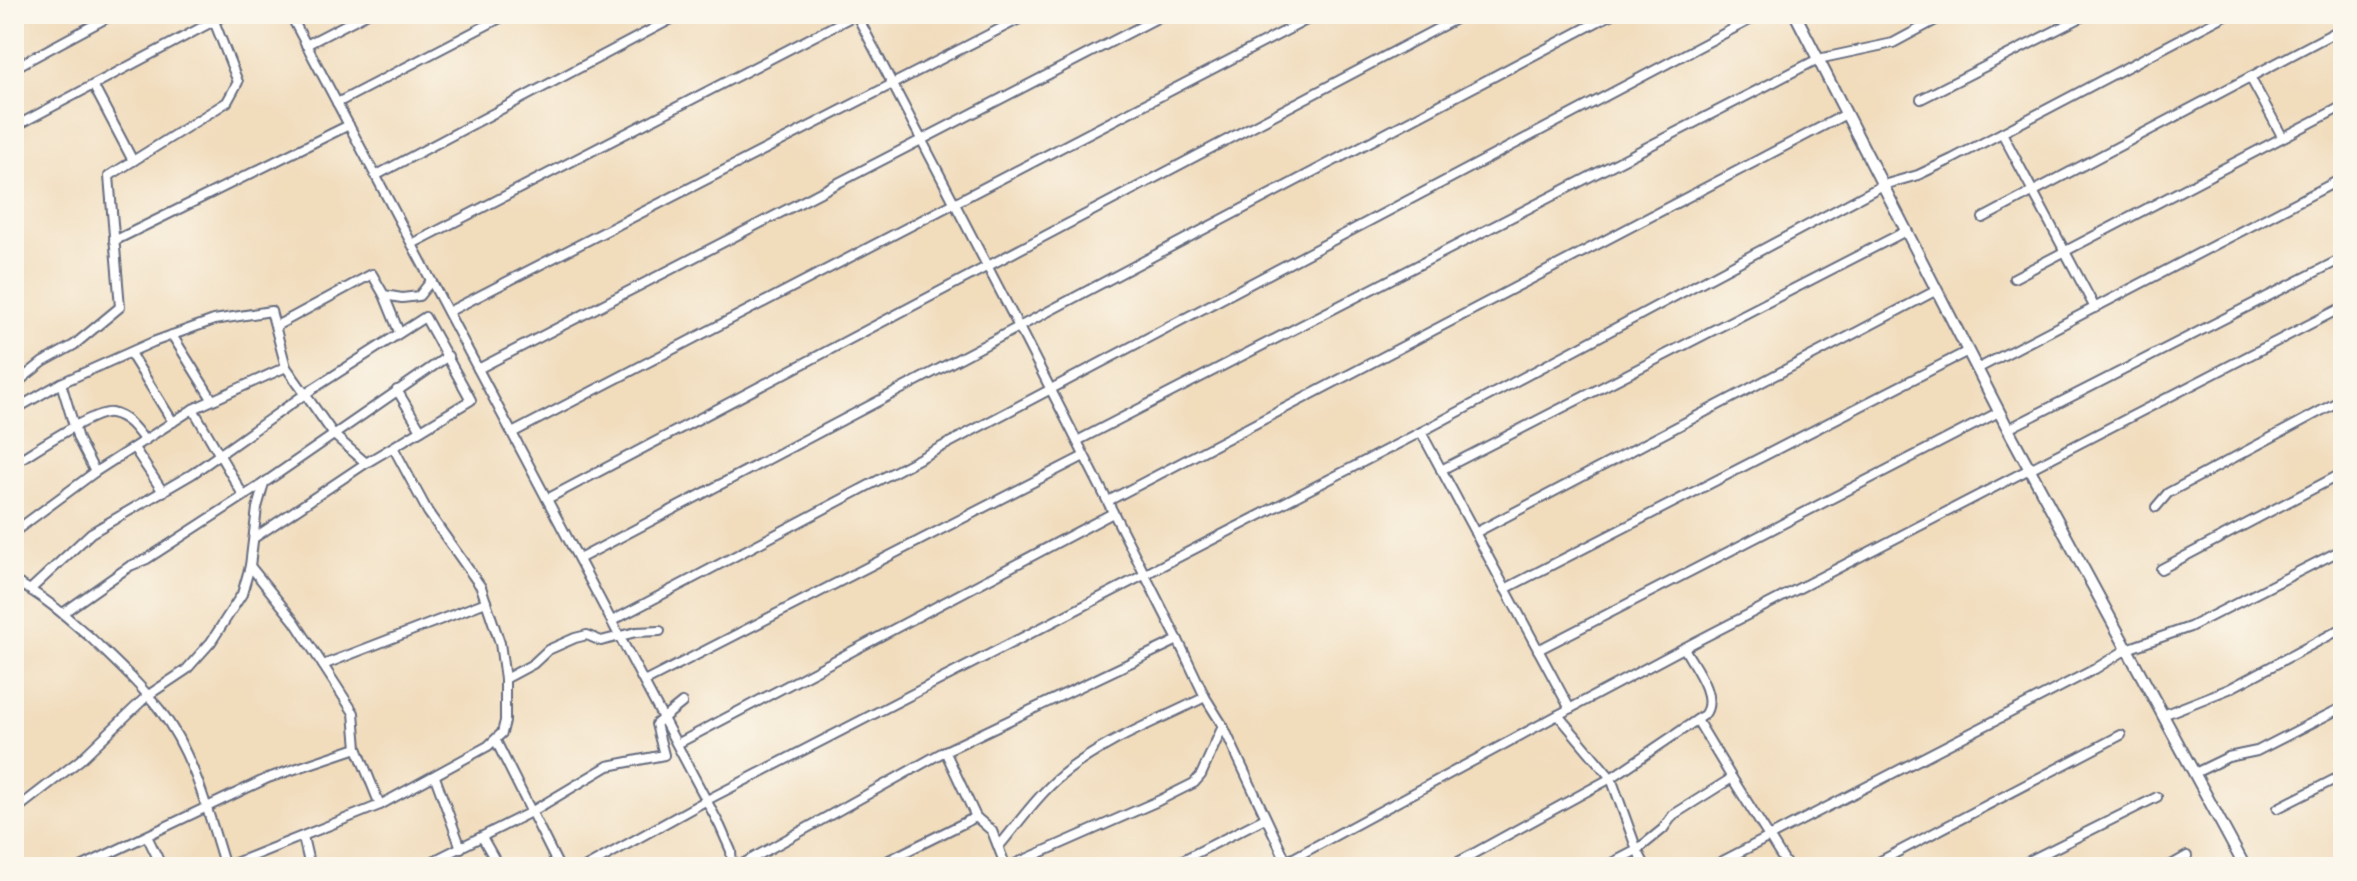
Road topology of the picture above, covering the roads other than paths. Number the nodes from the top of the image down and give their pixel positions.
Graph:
1 (114, 14) edge
2 (227, 14) edge
3 (290, 14) edge
4 (366, 14) edge
5 (508, 14) edge
6 (681, 14) edge
7 (856, 14) edge
8 (1029, 14) edge
9 (1165, 14) edge
10 (1318, 14) edge
11 (1465, 14) edge
12 (1612, 14) edge
13 (1761, 14) edge
14 (1795, 14) edge
15 (1947, 14) edge
16 (2228, 14) edge
17 (2083, 15) edge
18 (214, 21) junction
19 (2343, 28) edge
20 (306, 45) junction
21 (1818, 59) junction
22 (14, 68) edge
23 (2250, 77) junction
24 (892, 84) junction
25 (93, 85) junction
26 (1921, 99) dead end
27 (337, 103) junction
28 (2343, 106) edge
29 (1846, 114) junction
30 (349, 125) junction
31 (14, 127) edge
32 (2002, 133) junction
33 (2282, 136) junction
34 (921, 140) junction
35 (133, 161) junction
36 (375, 176) junction
37 (2343, 178) edge
38 (1883, 185) junction
39 (2033, 191) junction
40 (954, 203) junction
41 (1983, 218) dead end
42 (1906, 231) junction
43 (114, 241) junction
44 (412, 244) junction
45 (2065, 251) junction
46 (2343, 258) edge
47 (987, 266) junction
48 (2014, 278) dead end
49 (431, 281) junction
50 (1937, 290) junction
51 (384, 295) junction
52 (2343, 307) edge
53 (2095, 308) junction
54 (448, 312) junction
55 (276, 326) junction
56 (1019, 327) junction
57 (399, 332) junction
58 (172, 335) junction
59 (1968, 351) junction
60 (130, 353) junction
61 (448, 356) junction
62 (286, 367) junction
63 (478, 369) junction
64 (1977, 369) junction
65 (61, 383) junction
66 (14, 385) edge
67 (1050, 389) junction
68 (397, 390) junction
69 (305, 394) junction
70 (212, 399) junction
71 (2343, 399) edge
72 (193, 409) junction
73 (14, 410) edge
74 (1999, 412) junction
75 (173, 422) junction
76 (74, 427) junction
77 (2008, 429) junction
78 (421, 430) junction
79 (1421, 432) junction
80 (512, 433) junction
81 (334, 435) junction
82 (145, 441) junction
83 (1077, 441) junction
84 (393, 447) junction
85 (134, 448) junction
86 (221, 454) junction
87 (1084, 456) junction
88 (14, 463) edge
89 (366, 463) junction
90 (1441, 470) junction
91 (2030, 470) junction
92 (95, 472) junction
93 (2343, 473) edge
94 (264, 483) junction
95 (163, 492) junction
96 (243, 495) junction
97 (547, 499) junction
98 (1108, 501) junction
99 (2156, 507) dead end
100 (1113, 513) junction
101 (14, 532) edge
102 (1475, 533) junction
103 (254, 538) junction
104 (2343, 549) edge
105 (579, 559) junction
106 (250, 566) junction
107 (2161, 569) dead end
108 (1146, 576) junction
109 (14, 581) edge
110 (31, 589) junction
111 (1505, 589) junction
112 (486, 602) junction
113 (63, 613) junction
114 (612, 621) junction
115 (2343, 628) edge
116 (660, 631) dead end
117 (620, 636) junction
118 (1178, 640) junction
119 (1684, 648) junction
120 (2127, 649) junction
121 (1538, 650) junction
122 (323, 665) junction
123 (505, 679) junction
124 (644, 682) junction
125 (147, 696) junction
126 (1205, 697) junction
127 (682, 703) dead end
128 (2343, 707) edge
129 (1570, 709) junction
130 (1558, 715) junction
131 (2163, 715) junction
132 (663, 717) junction
133 (1697, 720) junction
134 (1223, 726) junction
135 (2121, 735) dead end
136 (496, 741) junction
137 (677, 744) junction
138 (357, 748) junction
139 (945, 751) junction
140 (2195, 773) junction
141 (2343, 775) edge
142 (435, 777) junction
143 (1611, 778) junction
144 (1732, 778) junction
145 (2157, 797) dead end
146 (707, 800) junction
147 (380, 805) junction
148 (206, 807) junction
149 (2278, 808) dead end
150 (14, 811) edge
151 (531, 812) junction
152 (976, 817) junction
153 (1265, 818) junction
154 (147, 836) junction
155 (303, 837) junction
156 (482, 837) junction
157 (1769, 837) junction
158 (1000, 845) junction
159 (461, 848) junction
160 (1637, 850) junction
161 (2187, 856) dead end
162 (1288, 864) edge
163 (81, 867) edge
164 (162, 867) edge
165 (310, 867) edge
166 (421, 867) edge
167 (499, 867) edge
168 (559, 867) edge
169 (586, 867) edge
170 (735, 867) edge
171 (875, 867) edge
172 (1007, 867) edge
173 (1169, 867) edge
174 (1277, 867) edge
175 (1449, 867) edge
176 (1604, 867) edge
177 (1646, 867) edge
178 (1711, 867) edge
179 (1788, 867) edge
180 (1869, 867) edge
181 (2017, 867) edge
182 (2168, 867) edge
183 (2245, 867) edge

1 - 22 street
2 - 18 street
3 - 20 street
4 - 20 street
5 - 27 street
6 - 36 street
7 - 24 street
7 - 44 street
8 - 24 street
9 - 34 street
10 - 40 street
11 - 47 street
12 - 56 street
13 - 67 street
14 - 21 street
15 - 21 street
16 - 32 street
17 - 26 street
18 - 25 street
18 - 35 street
19 - 23 street
20 - 27 street
21 - 29 street
21 - 83 street
23 - 33 street
23 - 39 street
24 - 34 street
24 - 54 street
25 - 31 street
25 - 35 street
27 - 30 street
28 - 33 street
29 - 38 street
29 - 98 street
30 - 36 street
30 - 43 street
32 - 38 street
32 - 39 street
33 - 45 street
34 - 40 street
34 - 63 street
35 - 43 street
36 - 44 street
37 - 53 street
38 - 42 street
38 - 79 street
39 - 41 street
39 - 45 street
40 - 47 street
40 - 80 street
42 - 50 street
42 - 90 street
43 - 66 street
44 - 49 street
45 - 48 street
45 - 53 street
46 - 77 street
47 - 56 street
47 - 97 street
49 - 51 street
49 - 54 street
50 - 59 street
50 - 102 street
51 - 55 street
51 - 57 street
52 - 91 street
53 - 64 street
54 - 63 street
55 - 58 street
55 - 62 street
56 - 67 street
56 - 105 street
57 - 61 street
57 - 69 street
58 - 60 street
58 - 70 street
59 - 64 street
59 - 111 street
60 - 65 street
60 - 75 street
61 - 68 street
61 - 78 street
62 - 69 street
62 - 70 street
63 - 80 street
64 - 74 street
65 - 73 street
65 - 76 street
67 - 83 street
67 - 114 street
68 - 78 street
68 - 81 street
69 - 81 street
69 - 86 street
70 - 72 street
71 - 99 street
72 - 75 street
72 - 86 street
74 - 77 street
74 - 121 street
75 - 82 street
76 - 82 street
76 - 88 street
76 - 92 street
77 - 91 street
78 - 84 street
79 - 90 street
79 - 108 street
80 - 97 street
81 - 89 street
81 - 94 street
82 - 85 street
83 - 87 street
84 - 89 street
84 - 112 street
85 - 92 street
85 - 95 street
86 - 95 street
86 - 96 street
87 - 98 street
87 - 124 street
89 - 103 street
90 - 102 street
91 - 119 street
91 - 120 street
92 - 101 street
93 - 107 street
94 - 96 street
94 - 103 street
95 - 110 street
96 - 113 street
97 - 105 street
98 - 100 street
100 - 108 street
100 - 137 street
102 - 111 street
103 - 106 street
104 - 120 street
105 - 114 street
106 - 122 street
106 - 125 street
108 - 118 street
108 - 146 street
109 - 110 street
110 - 113 street
111 - 121 street
112 - 122 street
112 - 123 street
113 - 125 street
114 - 117 street
115 - 131 street
116 - 117 street
117 - 123 street
117 - 124 street
118 - 126 street
118 - 139 street
119 - 129 street
119 - 133 street
120 - 131 street
120 - 157 street
121 - 129 street
122 - 138 street
123 - 136 street
124 - 132 street
125 - 148 street
125 - 150 street
126 - 134 street
126 - 158 street
127 - 132 street
128 - 140 street
129 - 130 street
130 - 143 street
130 - 162 street
131 - 140 street
132 - 137 street
132 - 151 street
133 - 143 street
133 - 144 street
134 - 153 street
134 - 172 street
135 - 180 street
136 - 142 street
136 - 151 street
137 - 146 street
138 - 147 street
138 - 148 street
139 - 152 street
139 - 170 street
140 - 183 street
141 - 149 street
142 - 147 street
142 - 159 street
143 - 160 street
143 - 175 street
144 - 157 street
144 - 160 street
145 - 181 street
146 - 169 street
146 - 170 street
147 - 155 street
148 - 154 street
148 - 155 street
151 - 156 street
151 - 168 street
152 - 158 street
152 - 171 street
153 - 162 street
153 - 173 street
154 - 163 street
154 - 164 street
155 - 165 street
156 - 159 street
156 - 167 street
157 - 178 street
157 - 179 street
158 - 172 street
159 - 166 street
160 - 176 street
160 - 177 street
161 - 182 street
162 - 174 street

